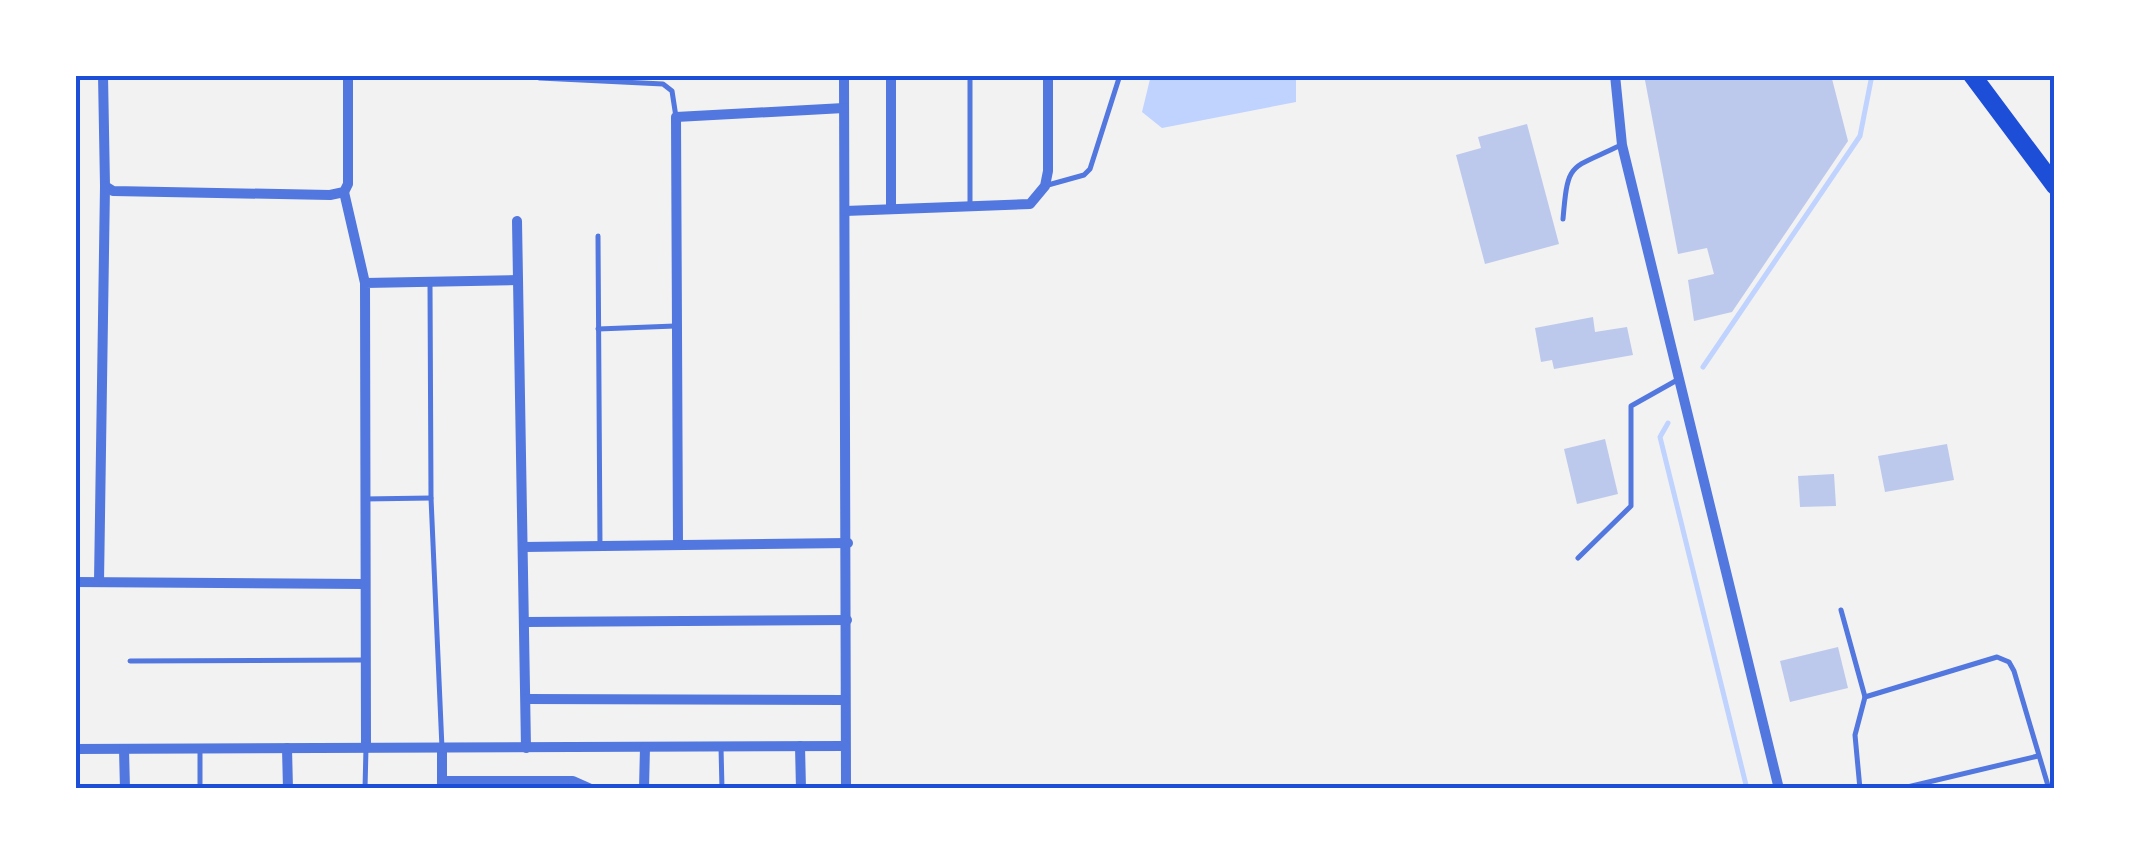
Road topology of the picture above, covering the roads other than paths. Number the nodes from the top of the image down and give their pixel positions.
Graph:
1 (103, 75) edge
2 (348, 75) edge
3 (844, 75) edge
4 (891, 75) edge
5 (970, 75) edge
6 (1048, 75) edge
7 (1120, 75) edge
8 (1615, 75) edge
9 (1972, 75) edge
10 (540, 78) dead end
11 (844, 108) junction
12 (676, 116) junction
13 (1622, 145) junction
14 (105, 186) junction
15 (1045, 186) junction
16 (2055, 186) edge
17 (344, 192) junction
18 (970, 207) junction
19 (891, 209) junction
20 (845, 211) junction
21 (1563, 219) dead end
22 (517, 221) dead end
23 (598, 236) dead end
24 (518, 280) junction
25 (365, 282) junction
26 (430, 282) junction
27 (675, 326) junction
28 (598, 328) junction
29 (1682, 378) junction
30 (431, 498) junction
31 (364, 499) junction
32 (848, 543) junction
33 (600, 546) junction
34 (678, 546) junction
35 (524, 548) junction
36 (1578, 558) dead end
37 (75, 582) edge
38 (99, 582) junction
39 (364, 584) junction
40 (1841, 610) dead end
41 (846, 620) junction
42 (525, 622) junction
43 (363, 660) junction
44 (130, 661) dead end
45 (1865, 696) junction
46 (526, 699) junction
47 (844, 700) junction
48 (800, 746) junction
49 (845, 746) junction
50 (645, 747) junction
51 (722, 747) junction
52 (200, 748) junction
53 (287, 748) junction
54 (366, 748) junction
55 (442, 748) junction
56 (526, 748) junction
57 (75, 749) edge
58 (124, 749) junction
59 (2038, 756) junction
60 (442, 785) edge
61 (527, 785) edge
62 (125, 789) edge
63 (200, 789) edge
64 (288, 789) edge
65 (365, 789) edge
66 (591, 789) edge
67 (644, 789) edge
68 (722, 789) edge
69 (801, 789) edge
70 (846, 789) edge
71 (1779, 789) edge
72 (1860, 789) edge
73 (1899, 789) edge
74 (2049, 789) edge

1 - 14 street
2 - 17 street
3 - 11 street
4 - 19 street
5 - 18 lane
6 - 15 street
7 - 15 lane
8 - 13 street
9 - 16 main road
10 - 12 lane
11 - 12 street
11 - 20 street
12 - 27 street
13 - 21 lane
13 - 29 street
14 - 17 street
14 - 38 street
15 - 18 street
17 - 25 street
18 - 19 street
19 - 20 street
20 - 32 street
22 - 24 street
23 - 28 lane
24 - 26 street
24 - 35 street
25 - 26 street
25 - 31 street
26 - 30 lane
27 - 28 lane
27 - 34 street
28 - 33 lane
29 - 36 lane
29 - 71 street
30 - 31 lane
30 - 55 lane
31 - 39 street
32 - 34 street
32 - 41 street
33 - 34 street
33 - 35 street
35 - 42 street
37 - 38 street
38 - 39 street
39 - 43 street
40 - 45 lane
41 - 42 street
41 - 47 street
42 - 46 street
43 - 44 lane
43 - 54 street
45 - 59 lane
45 - 72 lane
46 - 47 street
46 - 56 street
47 - 49 street
48 - 49 street
48 - 51 street
48 - 69 street
49 - 70 street
50 - 51 street
50 - 56 street
50 - 67 street
51 - 68 lane
52 - 53 street
52 - 58 street
52 - 63 lane
53 - 54 street
53 - 64 street
54 - 55 street
54 - 65 lane
55 - 56 street
55 - 60 street
57 - 58 street
58 - 62 street
59 - 73 lane
59 - 74 lane
60 - 61 street
61 - 66 street

